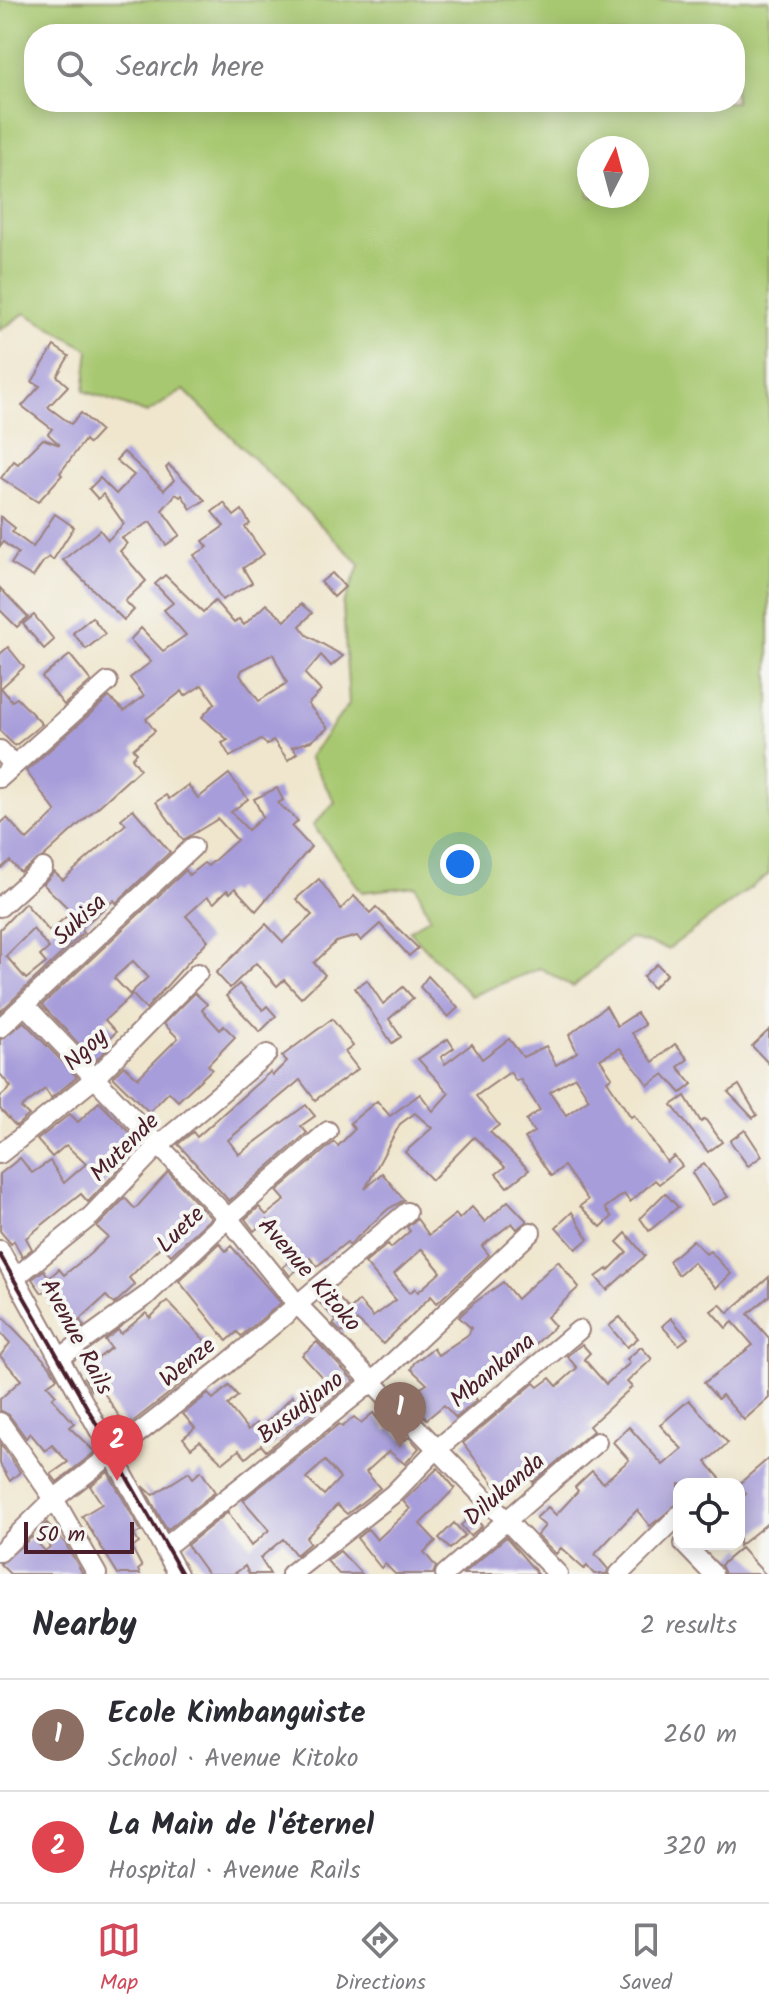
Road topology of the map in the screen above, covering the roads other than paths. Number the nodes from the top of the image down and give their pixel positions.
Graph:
1 (108, 682) dead end
2 (0, 750) edge
3 (14, 765) junction
4 (0, 778) edge
5 (193, 847) dead end
6 (43, 868) dead end
7 (0, 907) edge
8 (198, 973) dead end
9 (25, 1005) junction
10 (0, 1028) edge
11 (267, 1054) dead end
12 (94, 1079) junction
13 (328, 1131) dead end
14 (159, 1145) junction
15 (0, 1154) edge
16 (407, 1212) dead end
17 (228, 1218) junction
18 (531, 1232) dead end
19 (0, 1250) edge
20 (16, 1277) junction
21 (297, 1304) junction
22 (579, 1330) dead end
23 (61, 1357) junction
24 (372, 1382) junction
25 (0, 1422) edge
26 (597, 1442) dead end
27 (436, 1450) junction
28 (112, 1457) junction
29 (54, 1499) junction
30 (505, 1522) junction
31 (673, 1529) edge
32 (164, 1548) junction
33 (690, 1550) edge
34 (0, 1552) edge
35 (97, 1574) edge
36 (178, 1574) edge
37 (291, 1574) edge
38 (445, 1574) edge
39 (558, 1574) edge
40 (619, 1574) edge
41 (713, 1574) edge

1 - 3 street
2 - 3 street
3 - 4 street
5 - 9 street, Sukisa
6 - 7 street
8 - 12 street, Ngoy
9 - 10 street, Sukisa
9 - 12 street, Avenue Kitoko
11 - 14 street, Mutende
12 - 14 street, Avenue Kitoko
12 - 15 street, Ngoy
13 - 17 street, Luete
14 - 17 street, Avenue Kitoko
14 - 20 street, Mutende
16 - 21 street, Wenze
17 - 21 street, Avenue Kitoko
17 - 23 street, Luete
18 - 24 street, Busudjano
19 - 20 street, Avenue Rails
20 - 23 street, Avenue Rails
21 - 24 street, Avenue Kitoko
21 - 28 street, Wenze
22 - 27 street, Mbankana
23 - 28 street, Avenue Rails
24 - 27 street, Avenue Kitoko
24 - 32 street, Busudjano
25 - 29 street
26 - 30 street, Dilukanda
27 - 30 street, Avenue Kitoko
27 - 37 street, Mbankana
28 - 29 street, Wenze
28 - 32 street, Avenue Rails
29 - 34 street, Wenze
29 - 35 street
30 - 38 street, Dilukanda
30 - 39 street, Avenue Kitoko
31 - 40 street
32 - 36 street, Avenue Rails
33 - 41 street

